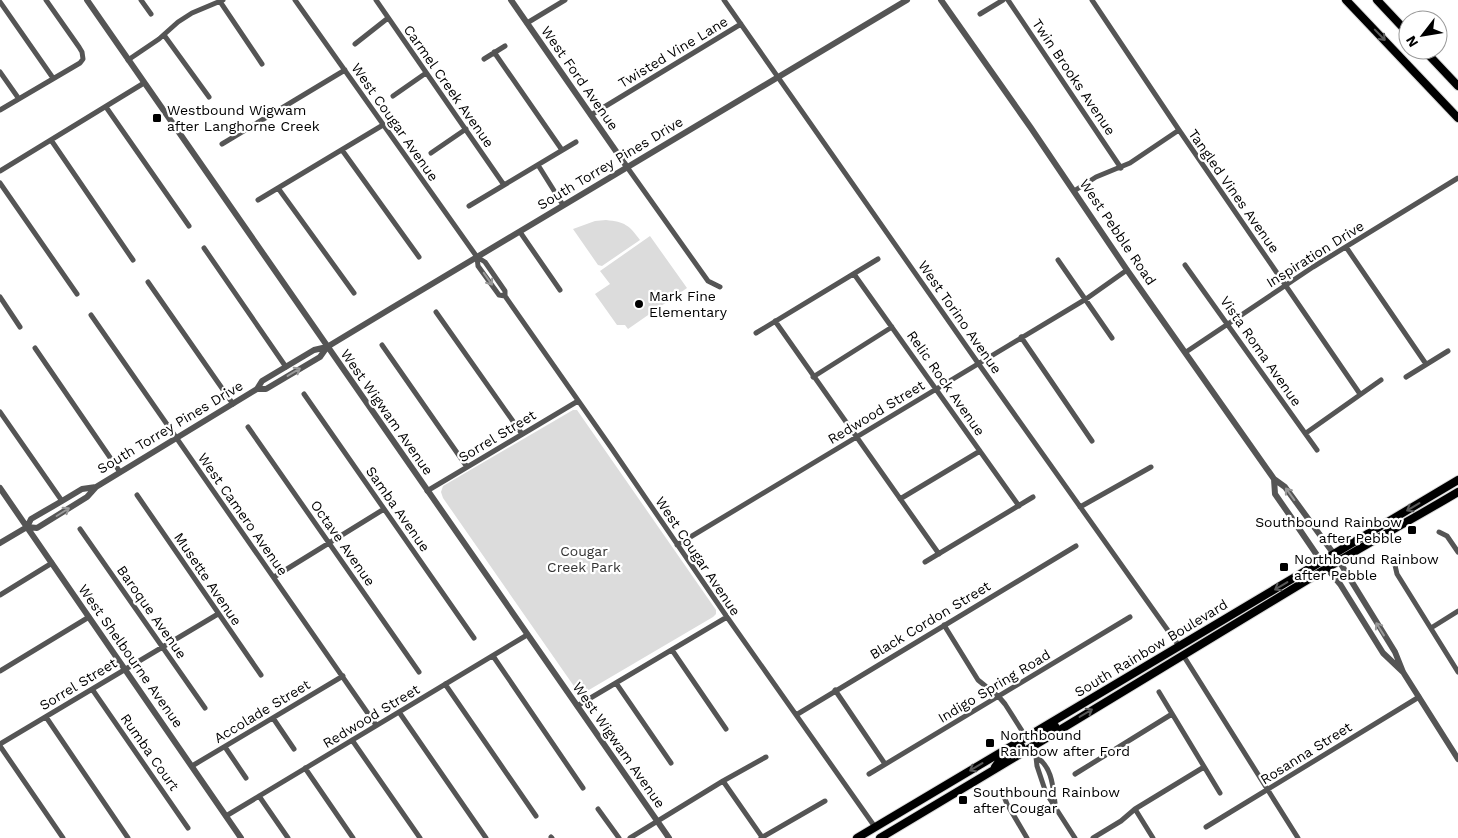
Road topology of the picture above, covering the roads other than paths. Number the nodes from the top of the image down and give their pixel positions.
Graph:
1 (46, 0) edge
2 (87, 0) edge
3 (141, 0) edge
4 (220, 0) edge
5 (296, 0) edge
6 (376, 0) edge
7 (511, 0) edge
8 (565, 0) edge
9 (724, 0) edge
10 (907, 0) edge
11 (941, 0) edge
12 (1003, 0) edge
13 (1008, 0) edge
14 (1092, 0) edge
15 (1346, 0) edge
16 (1377, 0) edge
17 (0, 2) edge
18 (151, 14) dead end
19 (980, 14) dead end
20 (388, 18) junction
21 (1398, 22) edge
22 (527, 23) junction
23 (741, 24) junction
24 (164, 34) junction
25 (355, 44) dead end
26 (505, 46) dead end
27 (494, 52) junction
28 (484, 59) dead end
29 (128, 60) junction
30 (1433, 60) edge
31 (262, 64) dead end
32 (345, 70) junction
33 (0, 72) edge
34 (426, 73) junction
35 (53, 78) junction
36 (778, 78) junction
37 (144, 83) junction
38 (1458, 86) edge
39 (393, 96) dead end
40 (208, 97) dead end
41 (19, 99) junction
42 (106, 107) junction
43 (0, 110) edge
44 (591, 115) junction
45 (1458, 118) edge
46 (383, 125) junction
47 (466, 129) junction
48 (1178, 130) junction
49 (51, 140) junction
50 (576, 142) dead end
51 (222, 144) dead end
52 (342, 150) junction
53 (562, 150) junction
54 (431, 153) dead end
55 (538, 165) junction
56 (627, 167) junction
57 (1121, 168) junction
58 (0, 171) edge
59 (1458, 178) edge
60 (0, 183) edge
61 (504, 185) junction
62 (278, 188) junction
63 (1074, 191) junction
64 (258, 200) dead end
65 (563, 205) junction
66 (469, 206) dead end
67 (188, 226) dead end
68 (520, 232) junction
69 (1346, 247) junction
70 (204, 248) dead end
71 (419, 257) dead end
72 (477, 257) junction
73 (878, 259) dead end
74 (133, 260) dead end
75 (1058, 260) dead end
76 (1185, 264) dead end
77 (1127, 270) junction
78 (854, 274) junction
79 (148, 282) dead end
80 (1285, 285) junction
81 (720, 287) dead end
82 (560, 290) dead end
83 (77, 294) dead end
84 (354, 294) dead end
85 (0, 297) edge
86 (1086, 299) junction
87 (436, 312) dead end
88 (91, 315) dead end
89 (775, 321) junction
90 (1228, 323) junction
91 (20, 327) dead end
92 (892, 327) junction
93 (756, 333) dead end
94 (1021, 337) junction
95 (1112, 338) dead end
96 (382, 345) dead end
97 (326, 347) junction
98 (35, 348) dead end
99 (1448, 351) dead end
100 (1186, 352) junction
101 (978, 363) junction
102 (1426, 364) junction
103 (286, 367) junction
104 (813, 377) junction
105 (1406, 377) dead end
106 (1381, 380) dead end
107 (936, 388) junction
108 (257, 389) junction
109 (304, 394) dead end
110 (1360, 394) junction
111 (578, 400) junction
112 (233, 404) junction
113 (0, 412) edge
114 (248, 427) dead end
115 (1306, 433) junction
116 (522, 434) junction
117 (856, 437) junction
118 (177, 438) junction
119 (1092, 441) dead end
120 (1317, 450) dead end
121 (980, 451) junction
122 (467, 467) junction
123 (1152, 467) dead end
124 (120, 472) junction
125 (1274, 479) junction
126 (1458, 481) edge
127 (96, 487) junction
128 (0, 488) edge
129 (427, 491) junction
130 (1458, 492) edge
131 (137, 495) dead end
132 (1033, 497) dead end
133 (900, 499) junction
134 (62, 501) junction
135 (1441, 502) junction
136 (1018, 506) junction
137 (1080, 507) junction
138 (384, 509) junction
139 (27, 527) junction
140 (80, 529) dead end
141 (1439, 532) dead end
142 (0, 543) edge
143 (330, 543) junction
144 (677, 545) junction
145 (1076, 546) dead end
146 (1458, 552) edge
147 (1334, 553) junction
148 (939, 554) junction
149 (1321, 561) junction
150 (1339, 561) junction
151 (1394, 561) dead end
152 (925, 562) dead end
153 (52, 563) junction
154 (1328, 568) junction
155 (274, 577) junction
156 (0, 595) edge
157 (1458, 611) edge
158 (218, 614) junction
159 (1229, 616) junction
160 (89, 617) junction
161 (726, 617) junction
162 (1130, 617) dead end
163 (944, 624) junction
164 (1431, 628) junction
165 (526, 635) junction
166 (474, 638) dead end
167 (1179, 646) junction
168 (162, 648) junction
169 (672, 650) junction
170 (1183, 655) junction
171 (493, 656) junction
172 (125, 669) junction
173 (0, 671) edge
174 (419, 672) dead end
175 (1403, 672) junction
176 (1458, 672) edge
177 (1152, 674) junction
178 (261, 675) dead end
179 (343, 676) junction
180 (616, 683) junction
181 (445, 684) junction
182 (92, 689) junction
183 (835, 690) junction
184 (1159, 692) dead end
185 (999, 696) junction
186 (1419, 697) junction
187 (577, 706) junction
188 (205, 708) dead end
189 (1071, 710) junction
190 (399, 712) junction
191 (796, 714) junction
192 (1172, 714) junction
193 (46, 716) junction
194 (273, 718) junction
195 (376, 725) junction
196 (726, 729) dead end
197 (1026, 737) junction
198 (352, 740) junction
199 (0, 745) edge
200 (225, 747) junction
201 (1031, 747) junction
202 (294, 749) dead end
203 (766, 757) dead end
204 (1458, 759) edge
205 (671, 762) dead end
206 (885, 764) junction
207 (192, 766) junction
208 (1204, 767) junction
209 (305, 768) junction
210 (993, 771) junction
211 (869, 774) dead end
212 (1074, 774) dead end
213 (246, 778) dead end
214 (723, 781) junction
215 (583, 788) dead end
216 (1267, 790) junction
217 (1220, 793) dead end
218 (1003, 794) dead end
219 (259, 796) junction
220 (924, 798) junction
221 (825, 801) dead end
222 (598, 809) dead end
223 (1135, 809) junction
224 (226, 816) junction
225 (536, 816) dead end
226 (657, 821) junction
227 (875, 827) junction
228 (1206, 827) dead end
229 (188, 828) dead end
230 (63, 838) edge
231 (128, 838) edge
232 (241, 838) edge
233 (288, 838) edge
234 (353, 838) edge
235 (420, 838) edge
236 (486, 838) edge
237 (619, 838) edge
238 (630, 838) edge
239 (669, 838) edge
240 (761, 838) edge
241 (857, 838) edge
242 (867, 838) edge
243 (881, 838) edge
244 (1027, 838) edge
245 (1075, 838) edge
246 (1093, 838) edge
247 (1153, 838) edge
248 (1298, 838) edge

1 - 35 street
2 - 29 street, West Wigwam Avenue
3 - 18 street
4 - 24 street
4 - 31 street
5 - 32 street, West Cougar Avenue
6 - 20 street, Carmel Creek Avenue
7 - 22 street, West Ford Avenue
8 - 22 street
9 - 23 street, West Torino Avenue
10 - 36 street, South Torrey Pines Drive
11 - 63 street, West Pebble Road
12 - 19 street
13 - 57 street, Twin Brooks Avenue
14 - 48 street, Tangled Vines Avenue
15 -> 45 main road
16 - 21 main road
17 - 35 street
20 - 25 street
20 - 34 street, Carmel Creek Avenue
22 - 44 street, West Ford Avenue
23 - 36 street, West Torino Avenue
23 - 44 street, Twisted Vine Lane
24 - 29 street
24 - 40 street
26 - 27 street
27 - 28 street
27 - 53 street
29 - 37 street, West Wigwam Avenue
30 - 38 main road
32 - 46 street, West Cougar Avenue
32 - 51 street
33 - 41 street
34 - 39 street
34 - 47 street, Carmel Creek Avenue
35 - 41 street
36 - 56 street, South Torrey Pines Drive
36 - 101 street, West Torino Avenue
37 - 42 street
37 - 97 street, West Wigwam Avenue
41 - 43 street
42 - 49 street
42 - 67 street
44 - 56 street, West Ford Avenue
46 - 52 street
46 - 72 street, West Cougar Avenue
47 - 54 street
47 - 61 street, Carmel Creek Avenue
48 - 57 street
48 - 80 street, Tangled Vines Avenue
49 - 58 street
49 - 74 street
50 - 53 street
52 - 62 street
52 - 71 street
53 - 55 street
55 - 61 street
55 - 65 street
56 - 65 street, South Torrey Pines Drive
56 - 81 street, West Ford Avenue
57 - 63 street
59 - 69 street, Inspiration Drive
60 - 83 street
61 - 66 street
62 - 64 street
62 - 84 street
63 - 77 street, West Pebble Road
65 - 68 street, South Torrey Pines Drive
68 - 72 street, South Torrey Pines Drive
68 - 82 street
69 - 80 street, Inspiration Drive
69 - 102 street
70 - 103 street
72 - 97 street, South Torrey Pines Drive
72 - 111 street, West Cougar Avenue
73 - 78 street
75 - 86 street
76 - 90 street, Vista Roma Avenue
77 - 86 street, Redwood Street
77 - 100 street, West Pebble Road
78 - 89 street
78 - 92 street, Relic Rock Avenue
79 - 112 street
80 - 90 street, Inspiration Drive
80 - 110 street, Tangled Vines Avenue
85 - 91 street
86 - 94 street, Redwood Street
86 - 95 street
87 - 116 street
88 - 118 street, West Camero Avenue
89 - 93 street
89 - 104 street
90 - 100 street, Inspiration Drive
90 - 115 street, Vista Roma Avenue
92 - 104 street
92 - 107 street, Relic Rock Avenue
94 - 101 street, Redwood Street
94 - 119 street
96 - 122 street
97 - 103 street, South Torrey Pines Drive
108 -> 97 street, South Torrey Pines Drive
97 - 129 street, West Wigwam Avenue
98 - 124 street
99 - 102 street
100 - 125 street, West Pebble Road
101 - 107 street, Redwood Street
101 - 137 street, West Torino Avenue
102 - 105 street
103 - 108 street, South Torrey Pines Drive
104 - 117 street
106 - 110 street
107 - 117 street, Redwood Street
107 - 121 street, Relic Rock Avenue
108 - 112 street, South Torrey Pines Drive
109 - 138 street, Samba Avenue
110 - 115 street
111 - 116 street, Sorrel Street
111 - 144 street, West Cougar Avenue
112 - 118 street, South Torrey Pines Drive
113 - 134 street
114 - 143 street, Octave Avenue
115 - 120 street, Vista Roma Avenue
116 - 122 street, Sorrel Street
117 - 133 street
117 - 144 street, Redwood Street
118 - 124 street, South Torrey Pines Drive
118 - 155 street, West Camero Avenue
121 - 133 street
121 - 136 street, Relic Rock Avenue
122 - 129 street, Sorrel Street
123 - 137 street
124 - 127 street, South Torrey Pines Drive
147 -> 125 street, West Pebble Road
125 - 149 street, West Pebble Road
126 - 135 main road
126 -> 147 main road, South Rainbow Boulevard
127 - 134 street, South Torrey Pines Drive
139 -> 127 street, South Torrey Pines Drive
128 - 139 street, West Shelbourne Avenue
129 - 165 street, West Wigwam Avenue
130 - 135 main road, South Rainbow Boulevard
131 - 158 street, Musette Avenue
132 - 136 street
133 - 148 street
134 - 139 street, South Torrey Pines Drive
135 - 150 main road, South Rainbow Boulevard
136 - 148 street
137 - 167 street, West Torino Avenue
138 - 143 street
138 - 166 street, Samba Avenue
139 - 142 street, South Torrey Pines Drive
139 - 153 street, West Shelbourne Avenue
140 - 168 street, Baroque Avenue
141 - 146 street
143 - 155 street
143 - 174 street, Octave Avenue
144 - 161 street, West Cougar Avenue
145 - 163 street, Black Cordon Street
147 - 149 main road, South Rainbow Boulevard
147 - 150 street, West Pebble Road
148 - 152 street
149 - 154 street, West Pebble Road
149 -> 159 main road, South Rainbow Boulevard
150 - 154 main road, South Rainbow Boulevard
175 -> 150 street, West Pebble Road
151 - 164 street
153 - 156 street
153 - 160 street, West Shelbourne Avenue
154 - 170 main road, South Rainbow Boulevard
154 - 175 street, West Pebble Road
155 - 179 street, West Camero Avenue
157 - 164 street
158 - 168 street, Sorrel Street
158 - 178 street, Musette Avenue
159 - 167 main road, South Rainbow Boulevard
159 - 170 main road
160 - 172 street, West Shelbourne Avenue
160 - 173 street
161 - 169 street
161 - 191 street, West Cougar Avenue
162 - 185 street, Indigo Spring Road
163 - 183 street, Black Cordon Street
163 - 185 street
164 - 176 street
165 - 171 street, Redwood Street
165 - 187 street, West Wigwam Avenue
167 - 177 main road
167 - 189 main road, South Rainbow Boulevard
168 - 172 street, Sorrel Street
168 - 188 street, Baroque Avenue
169 - 180 street
169 - 196 street
170 - 177 main road, South Rainbow Boulevard
170 - 216 street
171 - 181 street, Redwood Street
171 - 215 street
172 - 182 street, Sorrel Street
172 - 207 street, West Shelbourne Avenue
175 - 186 street, West Pebble Road
201 -> 177 main road, South Rainbow Boulevard
179 - 194 street, Accolade Street
179 - 195 street, West Camero Avenue
180 - 187 street
180 - 205 street
181 - 190 street, Redwood Street
181 - 225 street
182 - 193 street, Sorrel Street
182 - 229 street, Rumba Court
183 - 191 street, Black Cordon Street
183 - 206 street
184 - 192 street
185 - 197 street
185 - 206 street, Indigo Spring Road
186 - 204 street, West Pebble Road
186 - 216 street, Rosanna Street
187 - 226 street, West Wigwam Avenue
189 - 197 main road, South Rainbow Boulevard
189 - 201 main road
190 - 195 street, Redwood Street
190 - 236 street
191 - 227 street, West Cougar Avenue
192 - 208 street
192 - 212 street
193 - 199 street, Sorrel Street
193 - 231 street
194 - 200 street, Accolade Street
194 - 202 street
195 - 198 street, Redwood Street
197 - 210 main road
197 -> 220 main road, South Rainbow Boulevard
198 - 209 street, Redwood Street
198 - 235 street
199 - 230 street
200 - 207 street, Accolade Street
200 - 213 street
201 - 210 main road, South Rainbow Boulevard
201 - 245 street
203 - 214 street
206 - 211 street, Indigo Spring Road
207 - 224 street, West Shelbourne Avenue
208 - 217 street
208 - 223 street
209 - 219 street, Redwood Street
209 - 234 street
210 - 243 main road, South Rainbow Boulevard
214 - 226 street
214 - 240 street
216 - 228 street, Rosanna Street
216 - 248 street
218 - 244 street
219 - 224 street, Redwood Street
219 - 233 street
220 - 227 main road, South Rainbow Boulevard
220 - 243 main road
221 - 240 street
222 - 237 street
223 - 246 street
223 - 247 street
224 - 232 street, West Shelbourne Avenue
226 - 238 street
226 - 239 street, West Wigwam Avenue
227 - 241 main road, South Rainbow Boulevard
227 - 242 main road

